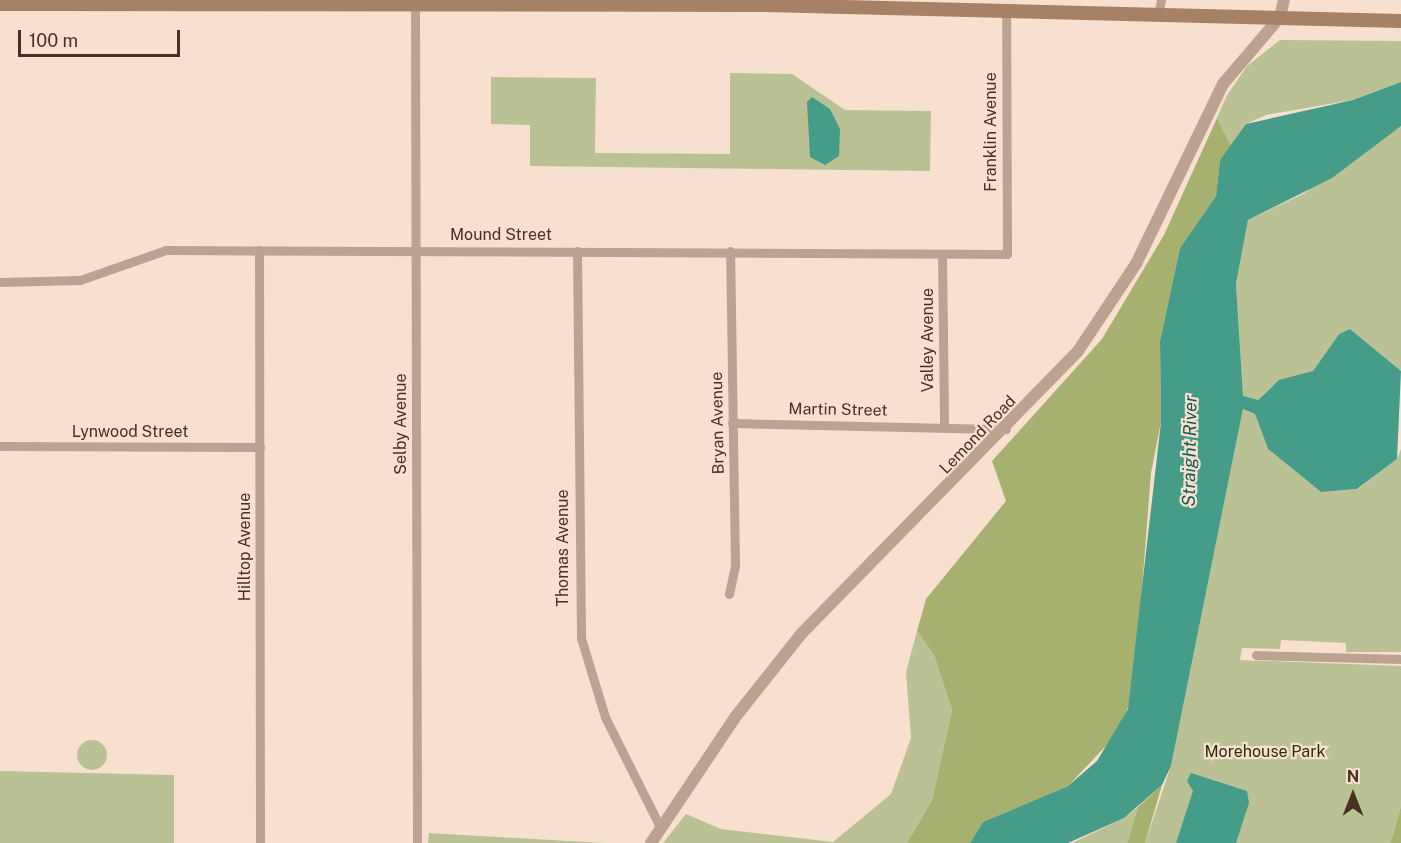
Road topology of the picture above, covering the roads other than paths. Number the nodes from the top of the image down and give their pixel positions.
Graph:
1 (1284, 0) edge
2 (765, 3) edge
3 (0, 4) edge
4 (415, 5) junction
5 (1160, 6) edge
6 (1006, 10) junction
7 (1280, 17) junction
8 (1401, 21) edge
9 (259, 250) junction
10 (416, 250) junction
11 (577, 251) junction
12 (730, 251) junction
13 (942, 254) junction
14 (1007, 254) joint
15 (0, 282) edge
16 (732, 423) junction
17 (944, 427) junction
18 (1007, 429) junction
19 (0, 446) edge
20 (260, 447) junction
21 (729, 594) dead end
22 (1256, 655) dead end
23 (1401, 659) edge
24 (661, 829) junction
25 (260, 843) edge
26 (417, 843) edge
27 (651, 843) edge

1 - 7 street
2 - 4 main road
2 - 6 main road
3 - 4 main road
4 - 10 street, Selby Avenue
5 - 6 main road
5 - 7 main road
6 - 14 street, Franklin Avenue
7 - 8 main road
7 - 18 street, Lemond Road
9 - 10 street, Mound Street
9 - 15 street, Mound Street
9 - 20 street, Hilltop Avenue
10 - 11 street, Mound Street
10 - 26 street, Selby Avenue
11 - 12 street, Mound Street
11 - 24 street, Thomas Avenue
12 - 13 street, Mound Street
12 - 16 street, Bryan Avenue
13 - 14 street, Mound Street
13 - 17 street, Valley Avenue
16 - 17 street, Martin Street
16 - 21 street, Bryan Avenue
17 - 18 street, Martin Street
18 - 24 street, Lemond Road
19 - 20 street, Lynwood Street
20 - 25 street, Hilltop Avenue
22 - 23 street
24 - 27 street, Lemond Road

